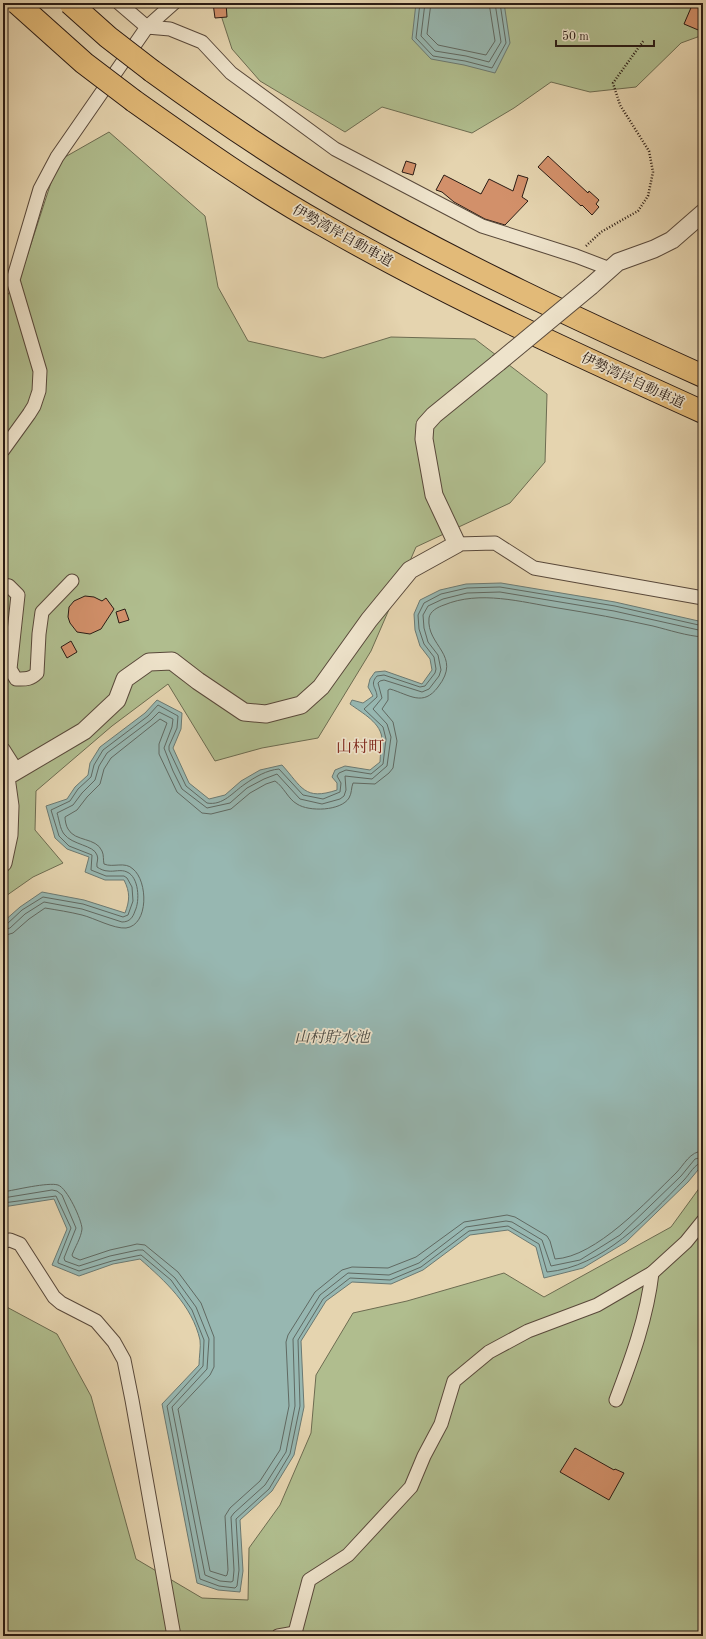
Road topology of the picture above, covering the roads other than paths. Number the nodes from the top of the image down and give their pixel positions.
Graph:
1 (17, 3) edge
2 (70, 3) edge
3 (119, 3) edge
4 (174, 3) edge
5 (147, 27) junction
6 (703, 213) edge
7 (610, 269) junction
8 (8, 278) edge
9 (703, 376) edge
10 (635, 388) junction
11 (703, 412) edge
12 (703, 428) edge
13 (3, 450) edge
14 (457, 544) junction
15 (72, 581) dead end
16 (3, 585) edge
17 (703, 598) edge
18 (3, 749) edge
19 (18, 771) junction
20 (3, 863) edge
21 (703, 1222) edge
22 (3, 1240) edge
23 (652, 1273) junction
24 (616, 1400) dead end
25 (296, 1635) edge
26 (174, 1636) edge
27 (278, 1636) edge

1 - 10 highway, 伊勢湾岸自動車道, bridge
2 - 9 highway, bridge
3 - 5 street
4 - 5 street
5 - 7 street
5 - 8 street
6 - 7 street
7 - 14 street, bridge
8 - 13 street
10 - 11 highway, 伊勢湾岸自動車道
10 - 12 highway
14 - 17 street
14 - 19 street
15 - 16 street
18 - 19 street
19 - 20 street
21 - 23 street
22 - 26 street
23 - 24 street
23 - 25 street
25 - 27 street

